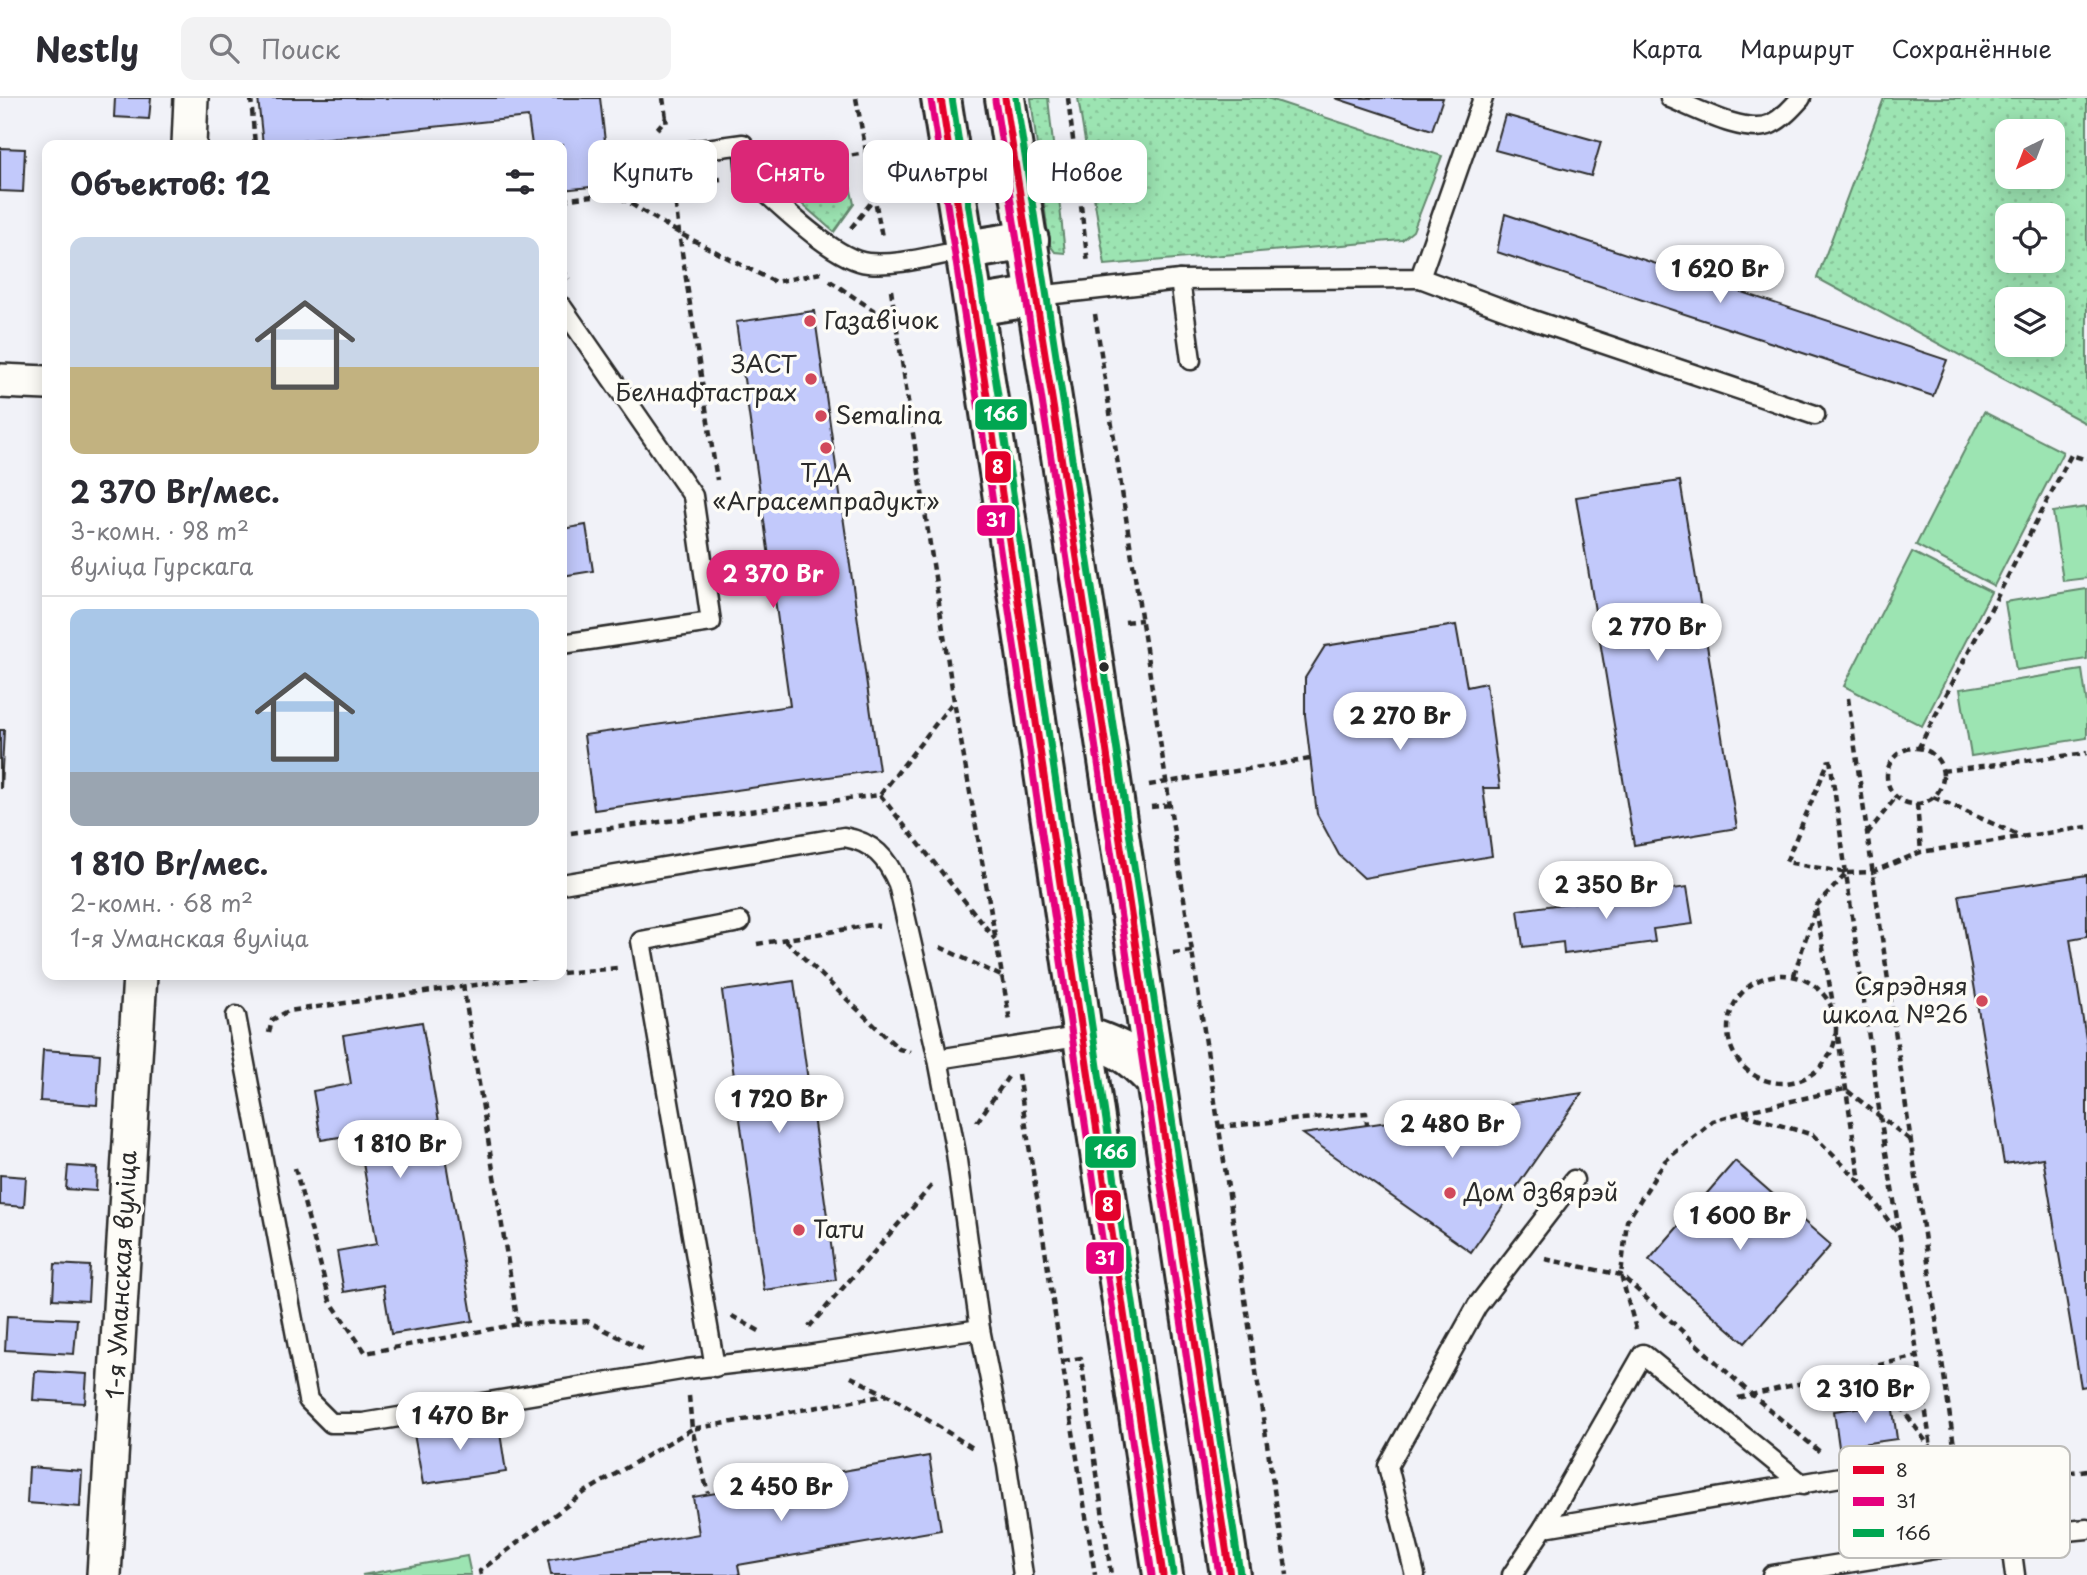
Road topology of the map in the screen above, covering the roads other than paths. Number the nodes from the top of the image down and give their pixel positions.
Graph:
1 (191, 98) edge
2 (941, 98) edge
3 (1006, 98) edge
4 (1483, 98) edge
5 (1670, 98) edge
6 (1801, 98) edge
7 (189, 140) edge
8 (717, 148) edge
9 (1029, 240) junction
10 (966, 250) junction
11 (1420, 278) junction
12 (1180, 280) junction
13 (1037, 296) junction
14 (974, 306) junction
15 (567, 314) edge
16 (1191, 360) dead end
17 (0, 381) edge
18 (42, 383) edge
19 (1815, 415) dead end
20 (567, 643) edge
21 (567, 883) edge
22 (740, 922) dead end
23 (140, 980) edge
24 (236, 1016) dead end
25 (1084, 1036) junction
26 (938, 1059) junction
27 (1154, 1079) junction
28 (1574, 1180) dead end
29 (980, 1329) junction
30 (715, 1367) junction
31 (1839, 1478) edge
32 (1802, 1485) junction
33 (1544, 1527) junction
34 (1874, 1558) edge
35 (104, 1575) edge
36 (1023, 1575) edge
37 (1163, 1575) edge
38 (1230, 1575) edge
39 (1415, 1575) edge
40 (1512, 1575) edge
41 (1772, 1575) edge

1 - 7 street
2 - 10 main road
3 - 9 main road
4 - 11 lane
5 - 6 lane
8 - 10 lane
9 - 10 main road
9 - 13 main road
10 - 14 main road
11 - 12 lane
11 - 19 lane
12 - 13 lane
12 - 16 lane
13 - 14 main road
13 - 27 main road
14 - 25 main road
15 - 20 lane
17 - 18 street
21 - 26 lane
22 - 30 lane
23 - 35 street, 1-я Уманская вуліца
24 - 30 lane
25 - 26 lane
25 - 27 main road
25 - 37 main road
26 - 29 lane
27 - 38 main road
28 - 39 lane
29 - 30 lane
29 - 36 lane
31 - 32 lane
32 - 33 lane
32 - 33 lane
33 - 40 lane
34 - 41 lane

